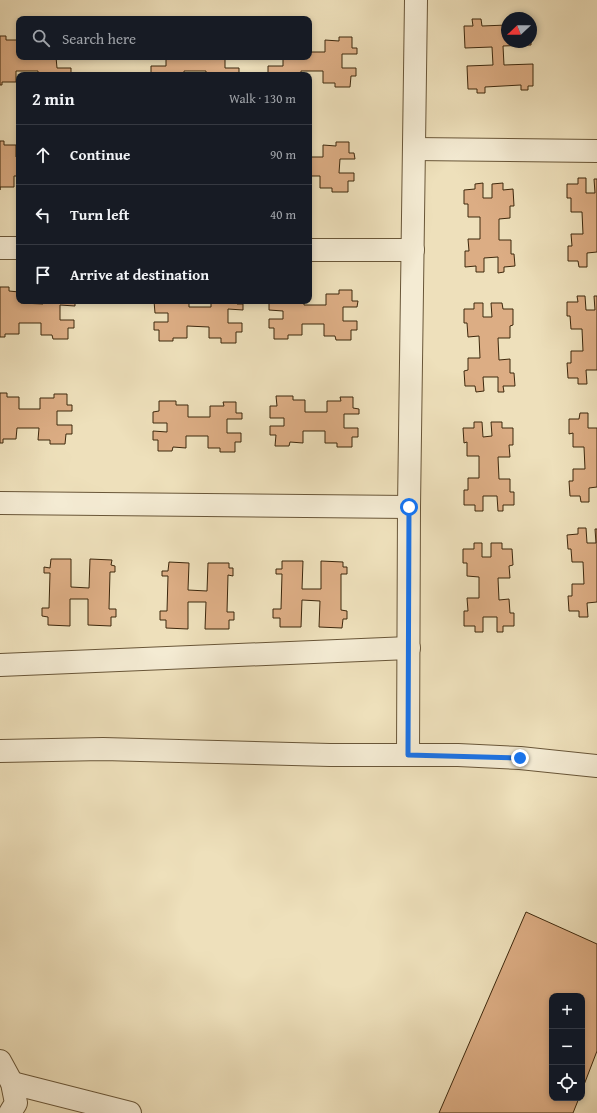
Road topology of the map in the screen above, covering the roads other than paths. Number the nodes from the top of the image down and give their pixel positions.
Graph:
1 (416, 0) edge
2 (414, 149) junction
3 (597, 151) edge
4 (0, 248) edge
5 (16, 248) edge
6 (312, 250) edge
7 (413, 250) junction
8 (0, 503) edge
9 (409, 507) junction
10 (409, 648) junction
11 (0, 665) edge
12 (0, 751) edge
13 (408, 755) junction
14 (597, 766) edge
15 (0, 1061) edge
16 (9, 1102) edge
17 (130, 1113) edge

1 - 2 street
2 - 3 street
2 - 7 street
4 - 5 street
6 - 7 street
7 - 9 street
8 - 9 street
9 - 10 street
10 - 11 street
10 - 13 street
12 - 13 street
13 - 14 street
15 - 16 street
16 - 17 street

